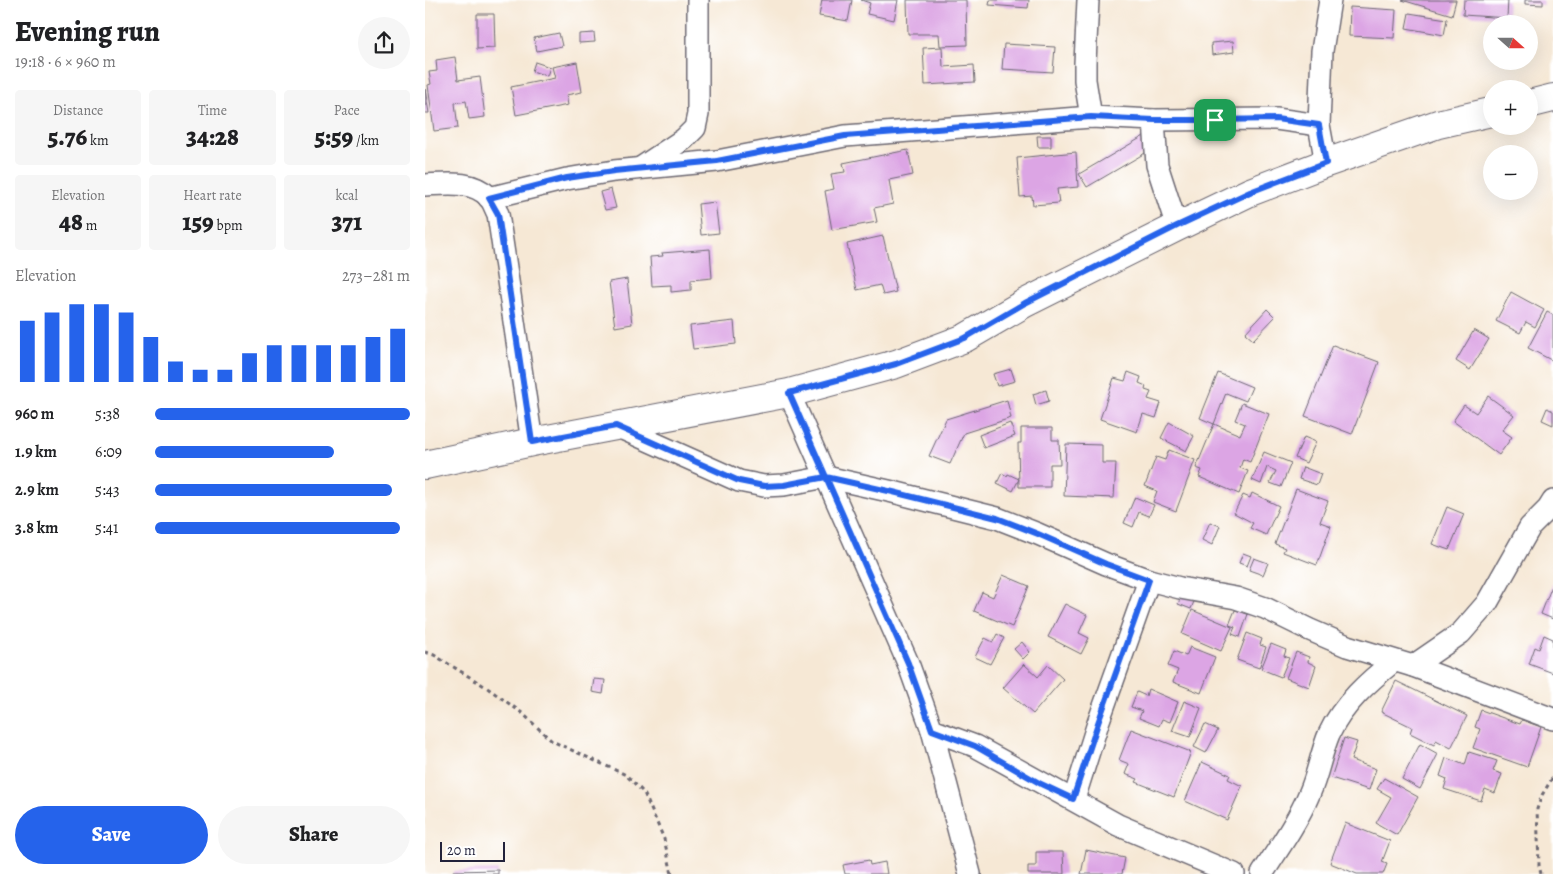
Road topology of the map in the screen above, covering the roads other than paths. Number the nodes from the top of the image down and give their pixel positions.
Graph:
1 (699, 0) edge
2 (1088, 0) edge
3 (1330, 0) edge
4 (1553, 98) edge
5 (1538, 102) edge
6 (1483, 114) edge
7 (1091, 117) junction
8 (1154, 120) junction
9 (1319, 125) junction
10 (1326, 163) junction
11 (639, 169) junction
12 (425, 185) edge
13 (489, 198) junction
14 (1177, 226) junction
15 (789, 393) junction
16 (616, 426) junction
17 (532, 442) junction
18 (425, 466) edge
19 (826, 477) junction
20 (1553, 501) edge
21 (1149, 580) junction
22 (1404, 663) junction
23 (1553, 719) edge
24 (932, 730) junction
25 (1073, 799) junction
26 (970, 874) edge
27 (1234, 874) edge
28 (1262, 874) edge

1 - 11 street
2 - 7 street
3 - 9 street
4 - 5 main road
6 - 10 main road
7 - 8 street
7 - 11 street
8 - 9 street
8 - 14 street
9 - 10 street
10 - 14 main road
11 - 13 street
12 - 13 street
13 - 17 street
14 - 15 main road
15 - 16 main road
15 - 19 street
16 - 17 main road
16 - 19 street
17 - 18 main road
19 - 21 street
19 - 24 street
20 - 22 street
21 - 22 street
21 - 25 street
22 - 23 street
22 - 28 street
24 - 25 street
24 - 26 street
25 - 27 street

